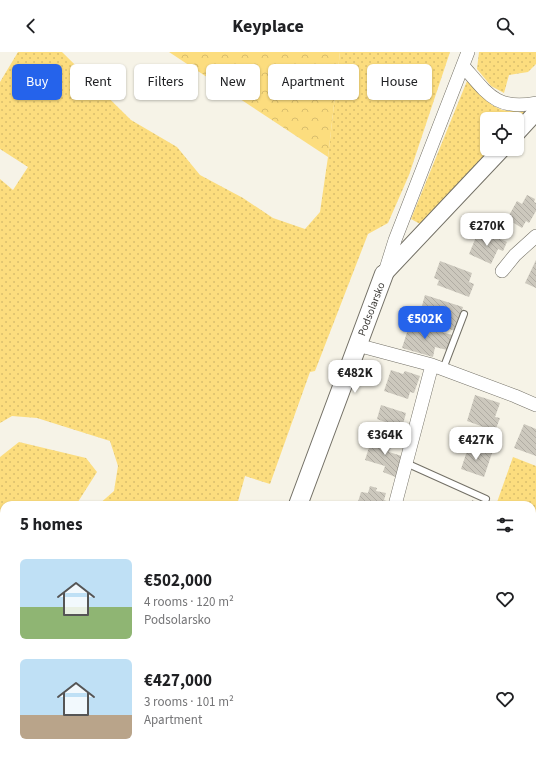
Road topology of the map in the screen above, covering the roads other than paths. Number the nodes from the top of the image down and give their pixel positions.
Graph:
1 (468, 52) edge
2 (463, 66) junction
3 (536, 103) edge
4 (536, 112) edge
5 (524, 125) edge
6 (495, 156) edge
7 (536, 236) edge
8 (502, 271) dead end
9 (384, 274) junction
10 (464, 314) dead end
11 (357, 345) junction
12 (438, 367) junction
13 (536, 405) edge
14 (406, 463) junction
15 (486, 499) dead end
16 (299, 501) edge
17 (396, 501) edge

1 - 2 street
2 - 3 street
2 - 9 street
4 - 5 street
6 - 9 street, Podsolarsko
7 - 8 street
9 - 11 main road, Podsolarsko
10 - 12 lane
11 - 12 street
11 - 16 main road, Podsolarsko
12 - 13 street
12 - 14 street
14 - 15 lane
14 - 17 street

